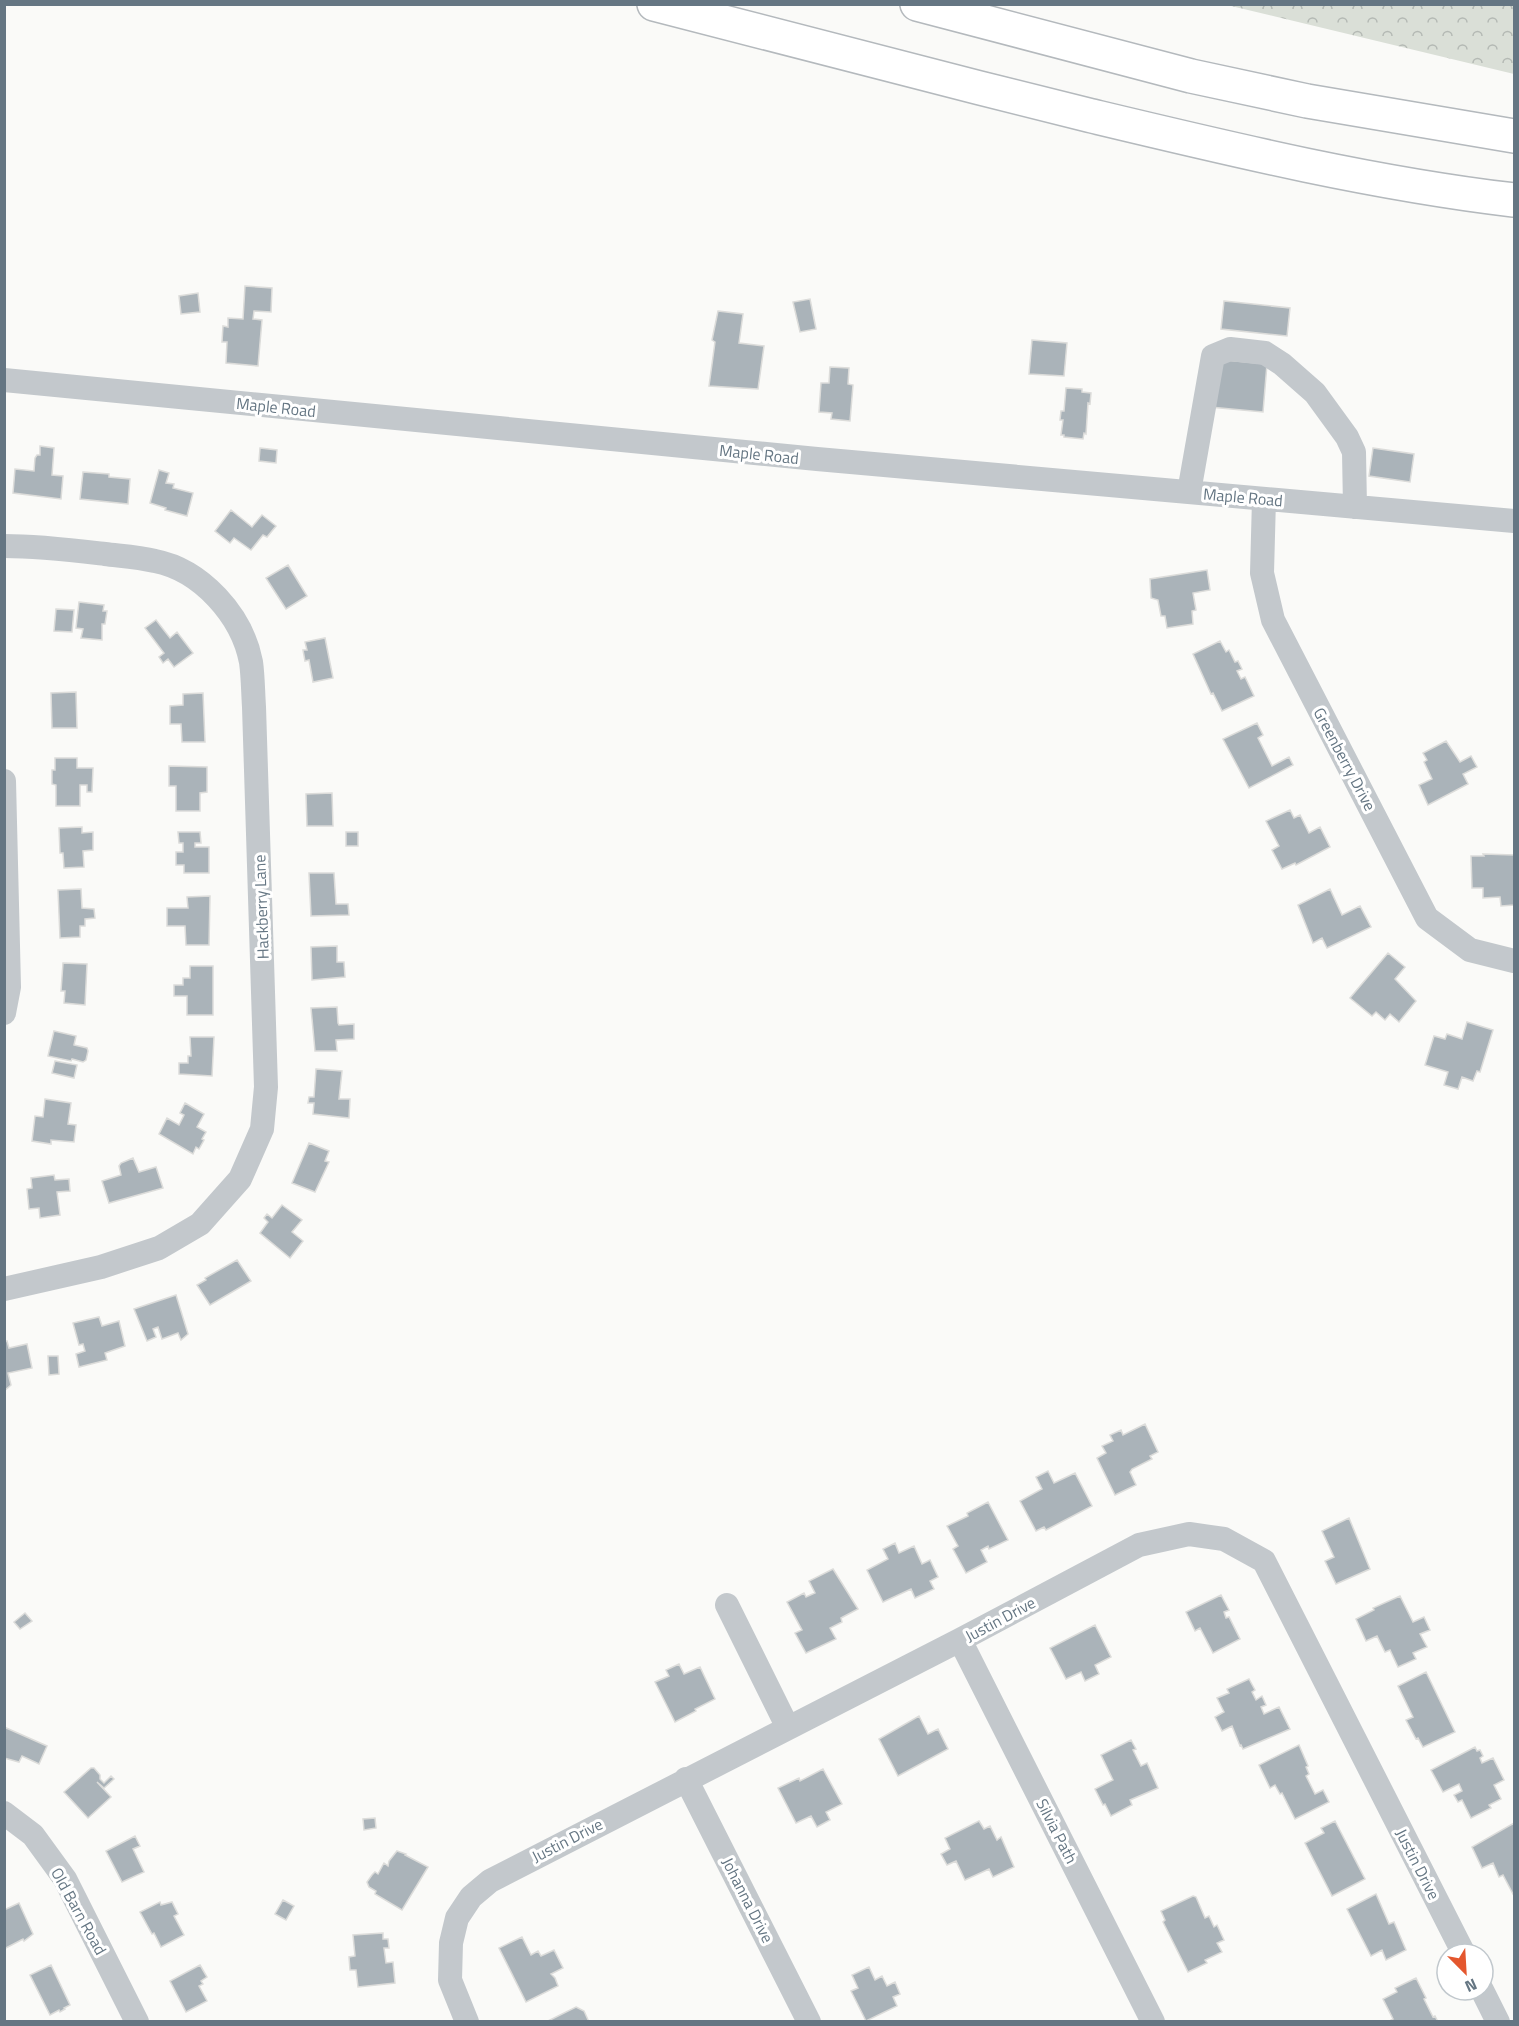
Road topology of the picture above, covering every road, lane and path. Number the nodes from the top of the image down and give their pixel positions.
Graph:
1 (654, 4) edge
2 (917, 4) edge
3 (1515, 136) edge
4 (1515, 200) edge
5 (4, 380) edge
6 (1189, 492) junction
7 (1264, 499) junction
8 (1354, 507) junction
9 (1515, 521) edge
10 (4, 546) edge
11 (4, 781) edge
12 (1515, 961) edge
13 (4, 1013) edge
14 (4, 1289) edge
15 (727, 1605) dead end
16 (960, 1640) junction
17 (788, 1728) junction
18 (686, 1779) junction
19 (4, 1813) edge
20 (1458, 1942) edge
21 (1488, 2002) edge
22 (462, 2020) edge
23 (137, 2022) edge
24 (809, 2022) edge
25 (1153, 2022) edge
26 (1498, 2022) edge

1 - 4 highway
2 - 3 highway
5 - 6 street, Maple Road
6 - 7 street, Maple Road
6 - 8 street
7 - 8 street, Maple Road
7 - 12 street, Greenberry Drive
8 - 9 street, Maple Road
10 - 14 street, Hackberry Lane
11 - 13 street
15 - 17 street
16 - 17 street, Justin Drive
16 - 20 street, Justin Drive
16 - 25 street, Silvia Path
17 - 18 street, Justin Drive
18 - 22 street, Justin Drive
18 - 24 street, Johanna Drive
19 - 23 street, Old Barn Road
21 - 26 street

